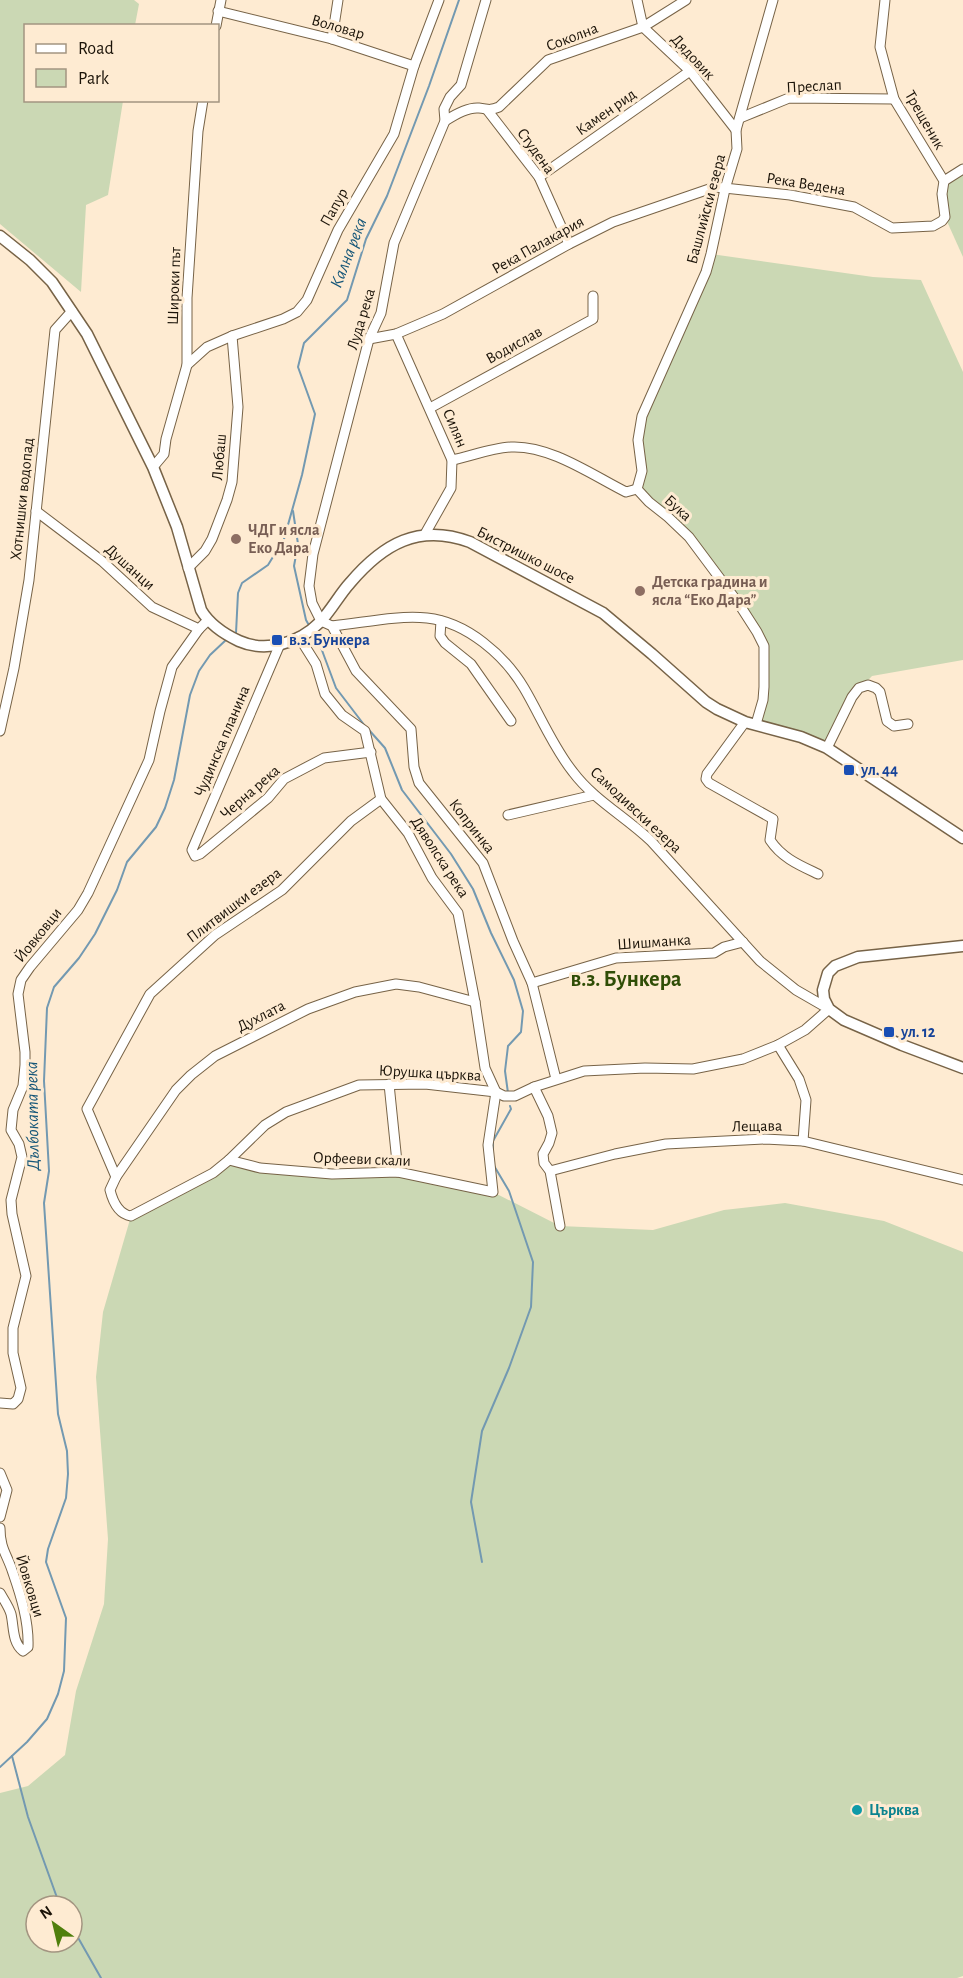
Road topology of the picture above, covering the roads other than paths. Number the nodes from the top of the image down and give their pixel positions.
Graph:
1 (221, 0) edge
2 (338, 0) edge
3 (439, 0) edge
4 (486, 0) edge
5 (637, 0) edge
6 (686, 0) edge
7 (773, 0) edge
8 (885, 0) edge
9 (218, 11) junction
10 (216, 24) edge
11 (643, 27) junction
12 (332, 39) junction
13 (414, 66) junction
14 (690, 71) junction
15 (894, 99) junction
16 (203, 102) edge
17 (489, 111) junction
18 (740, 118) junction
19 (445, 121) junction
20 (736, 130) junction
21 (963, 169) edge
22 (539, 177) junction
23 (944, 181) junction
24 (725, 189) junction
25 (0, 236) edge
26 (569, 244) junction
27 (593, 296) dead end
28 (72, 311) junction
29 (396, 334) junction
30 (232, 336) junction
31 (369, 339) junction
32 (187, 365) junction
33 (430, 408) junction
34 (452, 460) junction
35 (153, 467) junction
36 (637, 489) junction
37 (36, 511) junction
38 (425, 534) junction
39 (188, 568) junction
40 (441, 621) junction
41 (326, 624) junction
42 (203, 625) junction
43 (299, 637) junction
44 (280, 644) junction
45 (511, 721) dead end
46 (751, 723) junction
47 (908, 724) dead end
48 (0, 731) edge
49 (827, 748) junction
50 (371, 752) junction
51 (594, 795) junction
52 (381, 799) junction
53 (508, 814) dead end
54 (963, 838) edge
55 (192, 850) joint
56 (818, 874) dead end
57 (743, 942) junction
58 (963, 946) edge
59 (532, 983) junction
60 (475, 1002) junction
61 (830, 1009) junction
62 (778, 1045) junction
63 (963, 1068) edge
64 (556, 1079) junction
65 (389, 1084) junction
66 (534, 1087) junction
67 (496, 1092) junction
68 (803, 1141) junction
69 (229, 1160) junction
70 (550, 1171) junction
71 (398, 1172) junction
72 (116, 1177) junction
73 (963, 1180) edge
74 (560, 1226) dead end
75 (0, 1403) edge
76 (0, 1473) edge
77 (0, 1517) edge
78 (0, 1528) edge
79 (0, 1593) edge

1 - 9 street
2 - 12 street
3 - 13 street, Папур
4 - 19 street, Луда река
5 - 11 street
6 - 11 street, Соколна
7 - 18 street, Башлийски езера
8 - 15 street, Трещеник
9 - 10 street
9 - 12 street, Воловар
11 - 14 street, Дядовик
11 - 17 street, Соколна
12 - 13 street, Воловар
13 - 30 street, Папур
14 - 20 street, Дядовик
14 - 22 street, Камен рид
15 - 18 street, Преслап
15 - 23 street, Трещеник
16 - 32 street, Широки път
17 - 19 street
17 - 22 street, Студена
18 - 20 street, Башлийски езера
19 - 31 street, Луда река
20 - 24 street, Башлийски езера
21 - 23 street
22 - 26 street, Студена
23 - 24 street, Река Ведена
24 - 26 street, Река Палакария
24 - 36 street, Башлийски езера
25 - 28 street
26 - 29 street, Река Палакария
27 - 33 street, Водислав
28 - 35 street
28 - 37 street, Хотнишки водопад
29 - 31 street, Река Палакария
29 - 33 street, Силян
30 - 32 street, Папур
30 - 39 street, Любаш
31 - 41 street, Луда река
32 - 35 street, Широки път
33 - 34 street, Силян
34 - 36 street
34 - 38 street, Силян
35 - 39 street
36 - 46 street, Бука
37 - 42 street, Душанци
37 - 48 street, Хотнишки водопад
38 - 41 street, Бистришко шосе
38 - 46 street, Бистришко шосе
39 - 42 street
40 - 41 street, Самодивски езера
40 - 45 street
40 - 51 street, Самодивски езера
41 - 43 street, Бистришко шосе
41 - 59 street, Копринка
42 - 44 street, Бистришко шосе
42 - 75 street, Йовковци
43 - 44 street, Бистришко шосе
43 - 50 street, Дяволска река
44 - 55 street, Чудинска планина
46 - 49 street, Бистришко шосе
46 - 56 street
47 - 49 street
49 - 54 street, Бистришко шосе
50 - 52 street, Дяволска река
50 - 55 street, Черна река
51 - 53 street
51 - 57 street, Самодивски езера
52 - 60 street, Дяволска река
52 - 72 street, Плитвишки езера
57 - 59 street, Шишманка
57 - 61 street, Самодивски езера
58 - 61 street
59 - 64 street, Копринка
60 - 67 street, Дяволска река
60 - 72 street, Духлата
61 - 62 street, Юрушка църква
61 - 63 street
62 - 64 street, Юрушка църква
62 - 68 street
64 - 66 street, Юрушка църква
65 - 67 street, Юрушка църква
65 - 69 street, Юрушка църква
65 - 71 street
66 - 67 street, Юрушка църква
66 - 70 street
67 - 71 street, Орфееви скали
68 - 70 street, Лещава
68 - 73 street, Лещава
69 - 71 street, Орфееви скали
69 - 72 street, Юрушка църква
70 - 74 street
76 - 77 street
78 - 79 street, Йовковци

